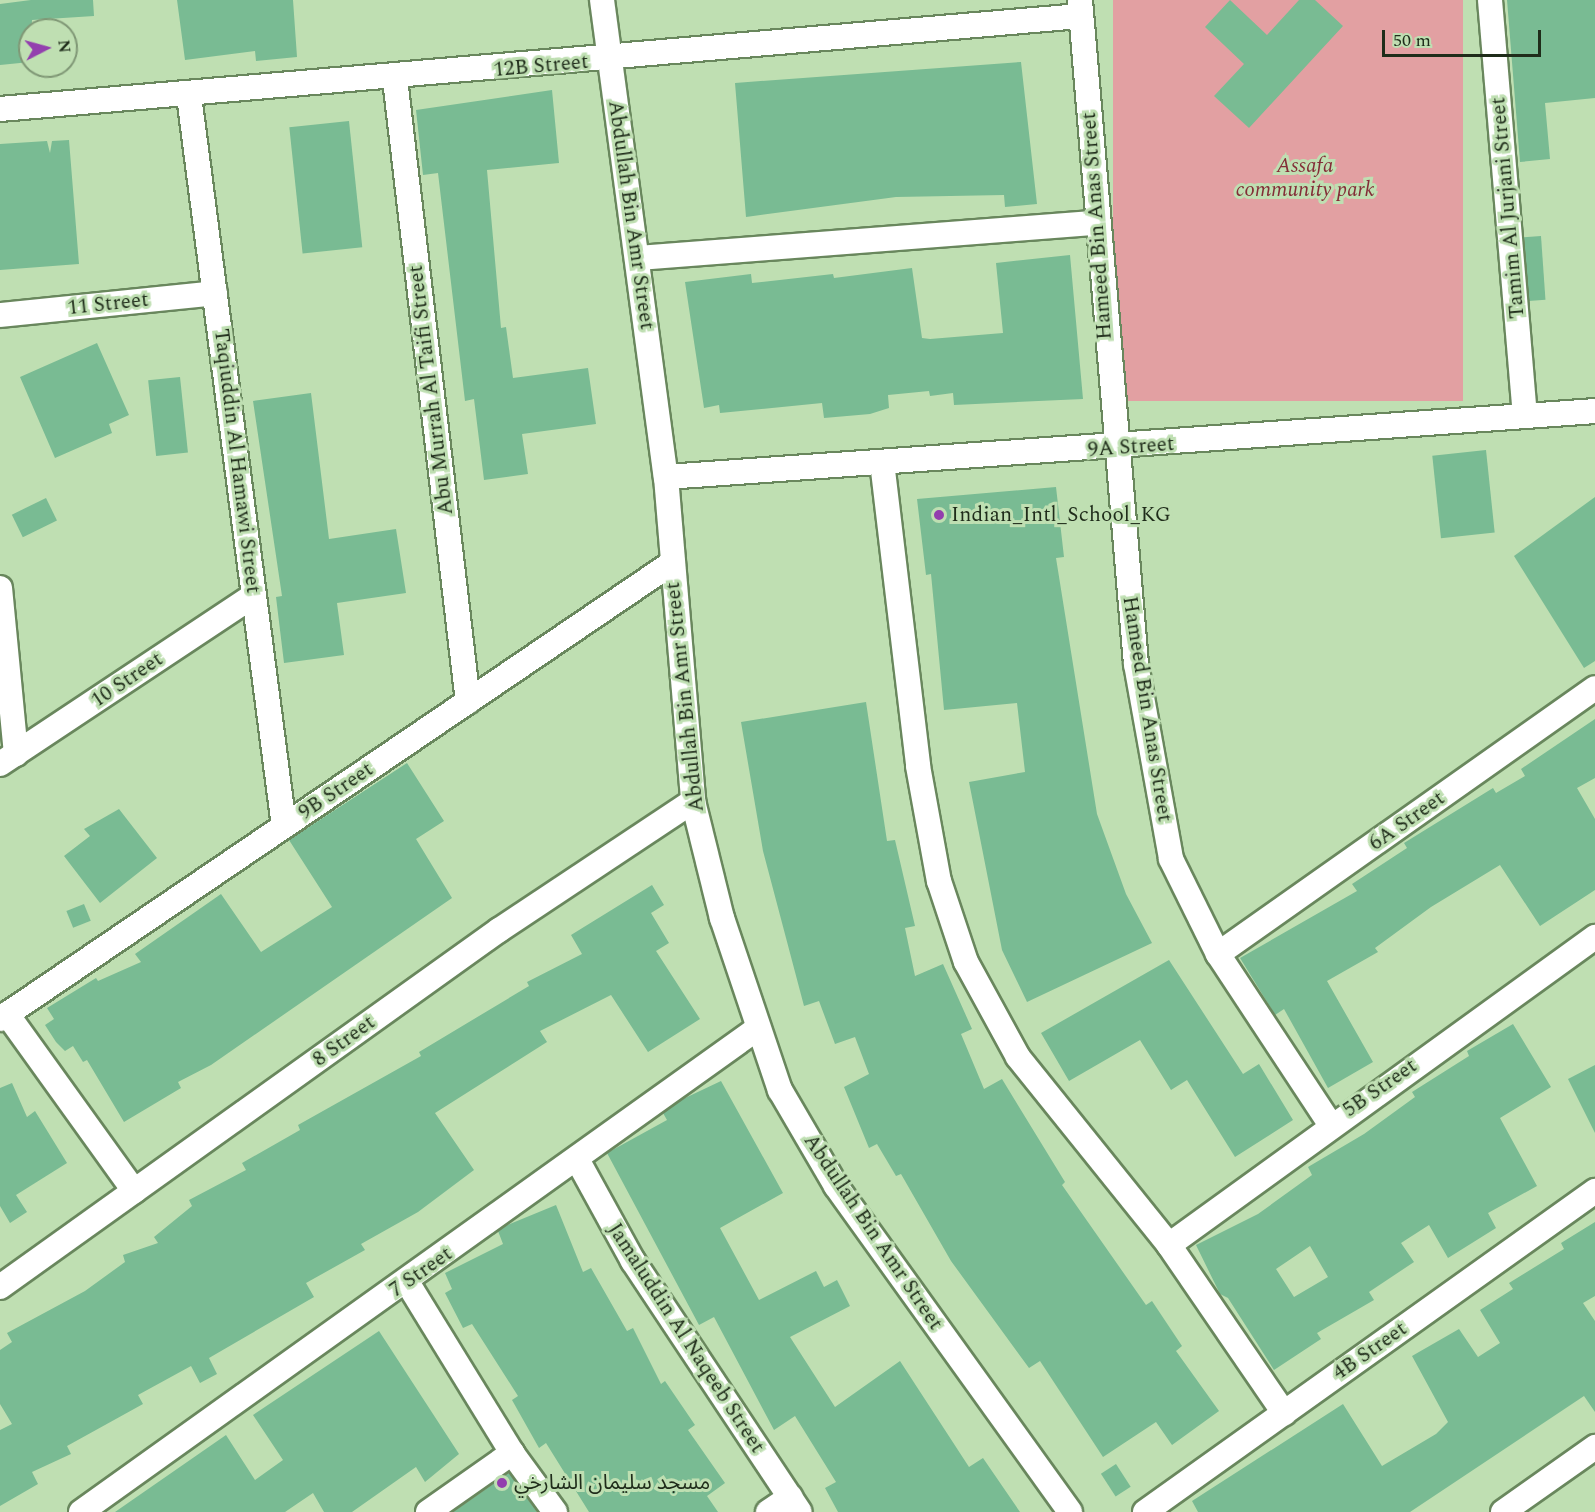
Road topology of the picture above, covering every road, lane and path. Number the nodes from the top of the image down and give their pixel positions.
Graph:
1 (602, 0) edge
2 (1490, 0) edge
3 (1080, 8) edge
4 (610, 60) junction
5 (395, 79) junction
6 (189, 96) junction
7 (0, 109) edge
8 (1097, 223) junction
9 (637, 258) junction
10 (215, 293) junction
11 (0, 315) edge
12 (1595, 411) edge
13 (1525, 416) junction
14 (1115, 449) junction
15 (882, 462) junction
16 (666, 477) junction
17 (672, 563) junction
18 (0, 588) edge
19 (254, 595) junction
20 (1595, 688) edge
21 (468, 702) junction
22 (8, 759) edge
23 (693, 801) junction
24 (284, 826) junction
25 (1595, 937) edge
26 (1218, 954) junction
27 (4, 1017) edge
28 (758, 1029) junction
29 (1330, 1124) junction
30 (578, 1161) junction
31 (134, 1191) junction
32 (1595, 1191) edge
33 (1169, 1245) junction
34 (407, 1282) junction
35 (0, 1287) edge
36 (1284, 1413) junction
37 (1595, 1447) edge
38 (512, 1454) junction
39 (795, 1504) edge
40 (81, 1512) edge
41 (428, 1512) edge
42 (555, 1512) edge
43 (768, 1512) edge
44 (1070, 1512) edge
45 (1144, 1512) edge
46 (1503, 1512) edge

1 - 4 street, Abdullah Bin Amr Street
2 - 13 street, Tamim Al Jurjani Street
3 - 4 street, 12B Street
3 - 8 street, Hameed Bin Anas Street
4 - 5 street, 12B Street
4 - 9 street, Abdullah Bin Amr Street
5 - 6 street, 12B Street
5 - 21 street, Abu Murrah Al Taifi Street
6 - 7 street, 12B Street
6 - 10 street, Taqiuddin Al Hamawi Street
8 - 9 street
8 - 14 street, Hameed Bin Anas Street
9 - 16 street, Abdullah Bin Amr Street
10 - 11 street, 11 Street
10 - 19 street, Taqiuddin Al Hamawi Street
12 - 13 street, 9A Street
13 - 14 street, 9A Street
14 - 15 street, 9A Street
14 - 26 street, Hameed Bin Anas Street
15 - 16 street, 9A Street
15 - 33 street
16 - 17 street, Abdullah Bin Amr Street
17 - 21 street, 9B Street
17 - 23 street, Abdullah Bin Amr Street
18 - 22 street
19 - 22 street, 10 Street
19 - 24 street, Taqiuddin Al Hamawi Street
20 - 26 street, 6A Street
21 - 24 street, 9B Street
23 - 28 street, Abdullah Bin Amr Street
23 - 31 street, 8 Street
24 - 27 street, 9B Street
25 - 29 street, 5B Street
26 - 29 street, Hameed Bin Anas Street
27 - 31 street
28 - 30 street, 7 Street
28 - 44 street, Abdullah Bin Amr Street
29 - 33 street, 5B Street
30 - 34 street, 7 Street
30 - 39 street, Jamaluddin Al Naqeeb Street
31 - 35 street, 8 Street
32 - 36 street, 4B Street
33 - 36 street
34 - 38 street
34 - 40 street, 7 Street
36 - 45 street, 4B Street
37 - 46 street
38 - 41 street
38 - 42 street
39 - 43 street

